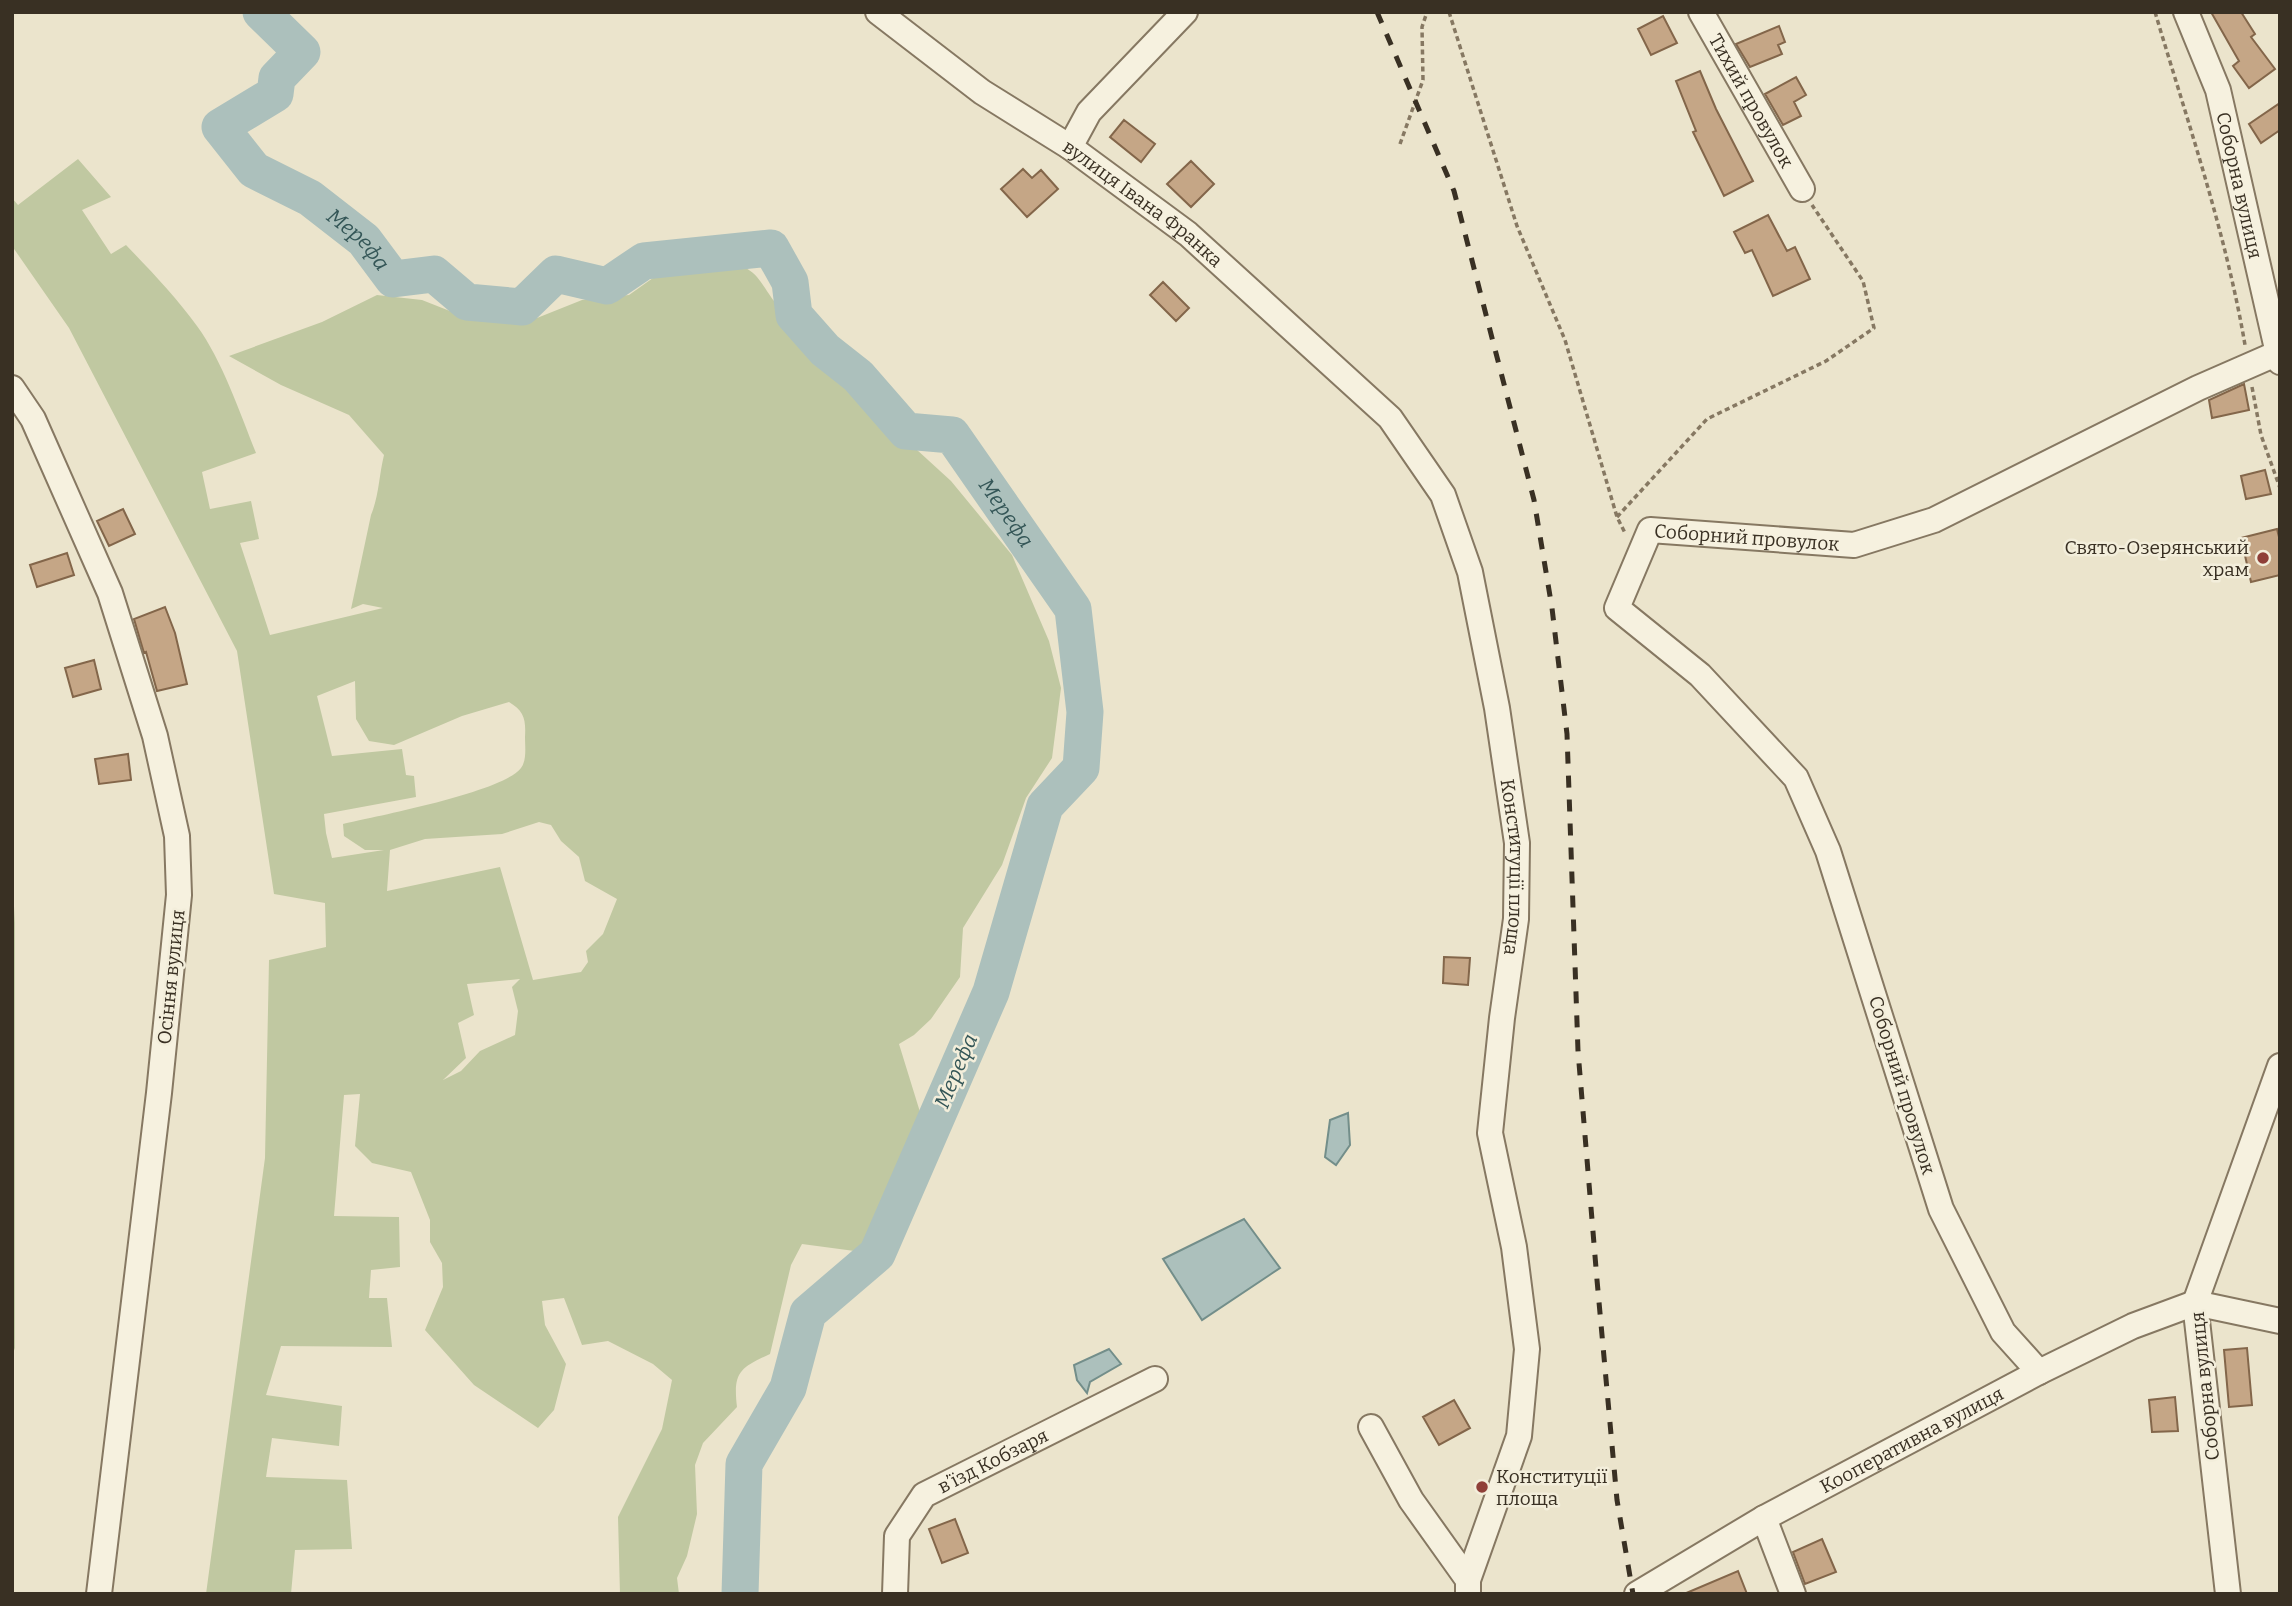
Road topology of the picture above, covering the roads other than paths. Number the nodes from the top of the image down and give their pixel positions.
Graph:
1 (878, 12) edge
2 (1185, 12) edge
3 (1701, 12) edge
4 (2186, 12) edge
5 (1070, 147) junction
6 (1802, 189) road end
7 (2279, 358) edge
8 (12, 388) edge
9 (1390, 418) joint
10 (2280, 1066) edge
11 (2195, 1303) junction
12 (2280, 1321) edge
13 (2039, 1372) junction
14 (1155, 1379) dead end
15 (1371, 1427) dead end
16 (1765, 1518) junction
17 (1468, 1587) edge
18 (1641, 1592) edge
19 (99, 1594) edge
20 (895, 1594) edge
21 (1793, 1594) edge
22 (2228, 1594) edge

1 - 5 street, вулиця Івана Франка
2 - 5 street
3 - 6 street, Тихий провулок
4 - 7 street, Соборна вулиця
5 - 9 street, вулиця Івана Франка
7 - 13 street, Соборний провулок
8 - 19 street, Осіння вулиця
9 - 17 street, Конституції площа
10 - 11 street, Соборна вулиця
11 - 12 street
11 - 13 street, Кооперативна вулиця
11 - 22 street, Соборна вулиця
13 - 16 street, Кооперативна вулиця
14 - 20 street, в’їзд Кобзаря
15 - 17 street
16 - 18 street, Кооперативна вулиця
16 - 21 street

